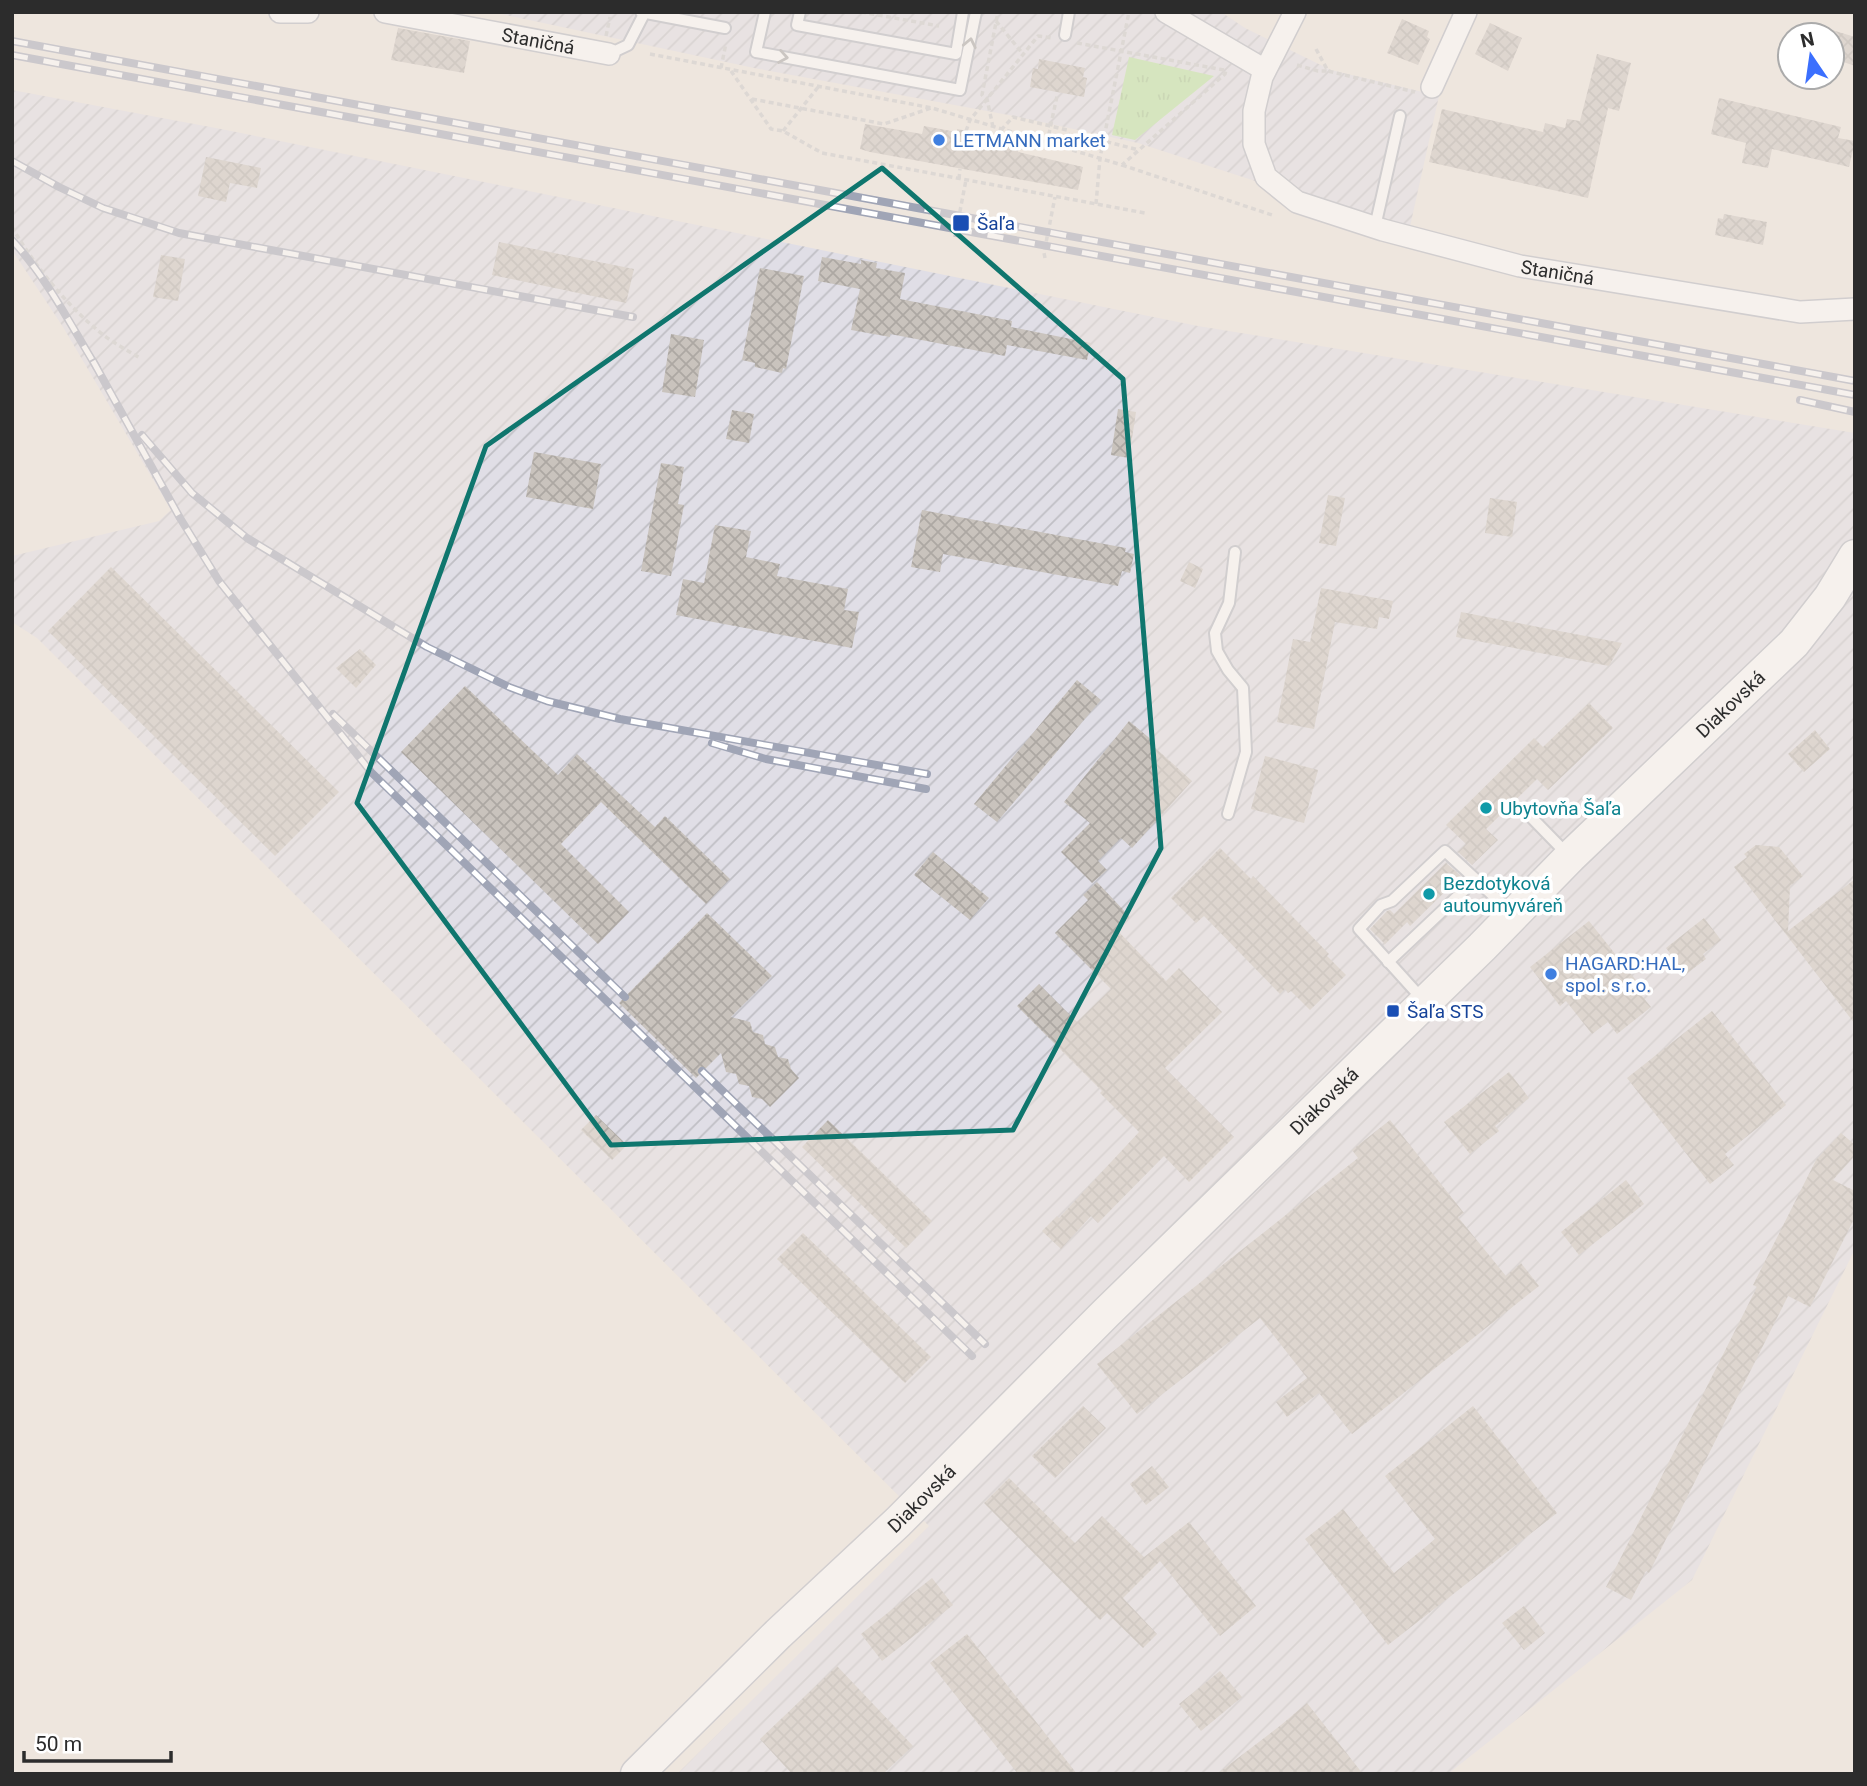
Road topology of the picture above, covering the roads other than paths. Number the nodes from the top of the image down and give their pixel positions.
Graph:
1 (280, 12) edge
2 (308, 12) edge
3 (384, 12) edge
4 (643, 12) edge
5 (765, 12) edge
6 (800, 12) edge
7 (963, 12) edge
8 (976, 12) edge
9 (1069, 12) edge
10 (1166, 12) edge
11 (1296, 12) edge
12 (1466, 12) edge
13 (727, 31) road end
14 (1067, 39) road end
15 (609, 54) joint
16 (1265, 70) junction
17 (1432, 87) road end
18 (1400, 116) dead end
19 (1375, 227) junction
20 (1855, 309) edge
21 (1235, 552) dead end
22 (1855, 556) edge
23 (1228, 814) dead end
24 (1532, 818) dead end
25 (1570, 857) junction
26 (1475, 880) junction
27 (1514, 915) junction
28 (1388, 962) junction
29 (1425, 1003) junction
30 (637, 1774) edge

1 - 2 street
3 - 15 street, Staničná
4 - 13 lane
4 - 15 lane
5 -> 8 lane
6 - 7 lane
9 - 14 lane
10 - 16 street
11 - 16 street
12 - 17 street
16 - 19 street, Staničná
18 - 19 lane
19 - 20 street, Staničná
21 - 23 lane
22 - 25 street, Diakovská
24 - 25 lane
25 - 27 street, Diakovská
26 - 27 lane
26 - 28 lane
26 - 28 lane
27 - 29 street, Diakovská
28 - 29 lane
29 - 30 street, Diakovská

